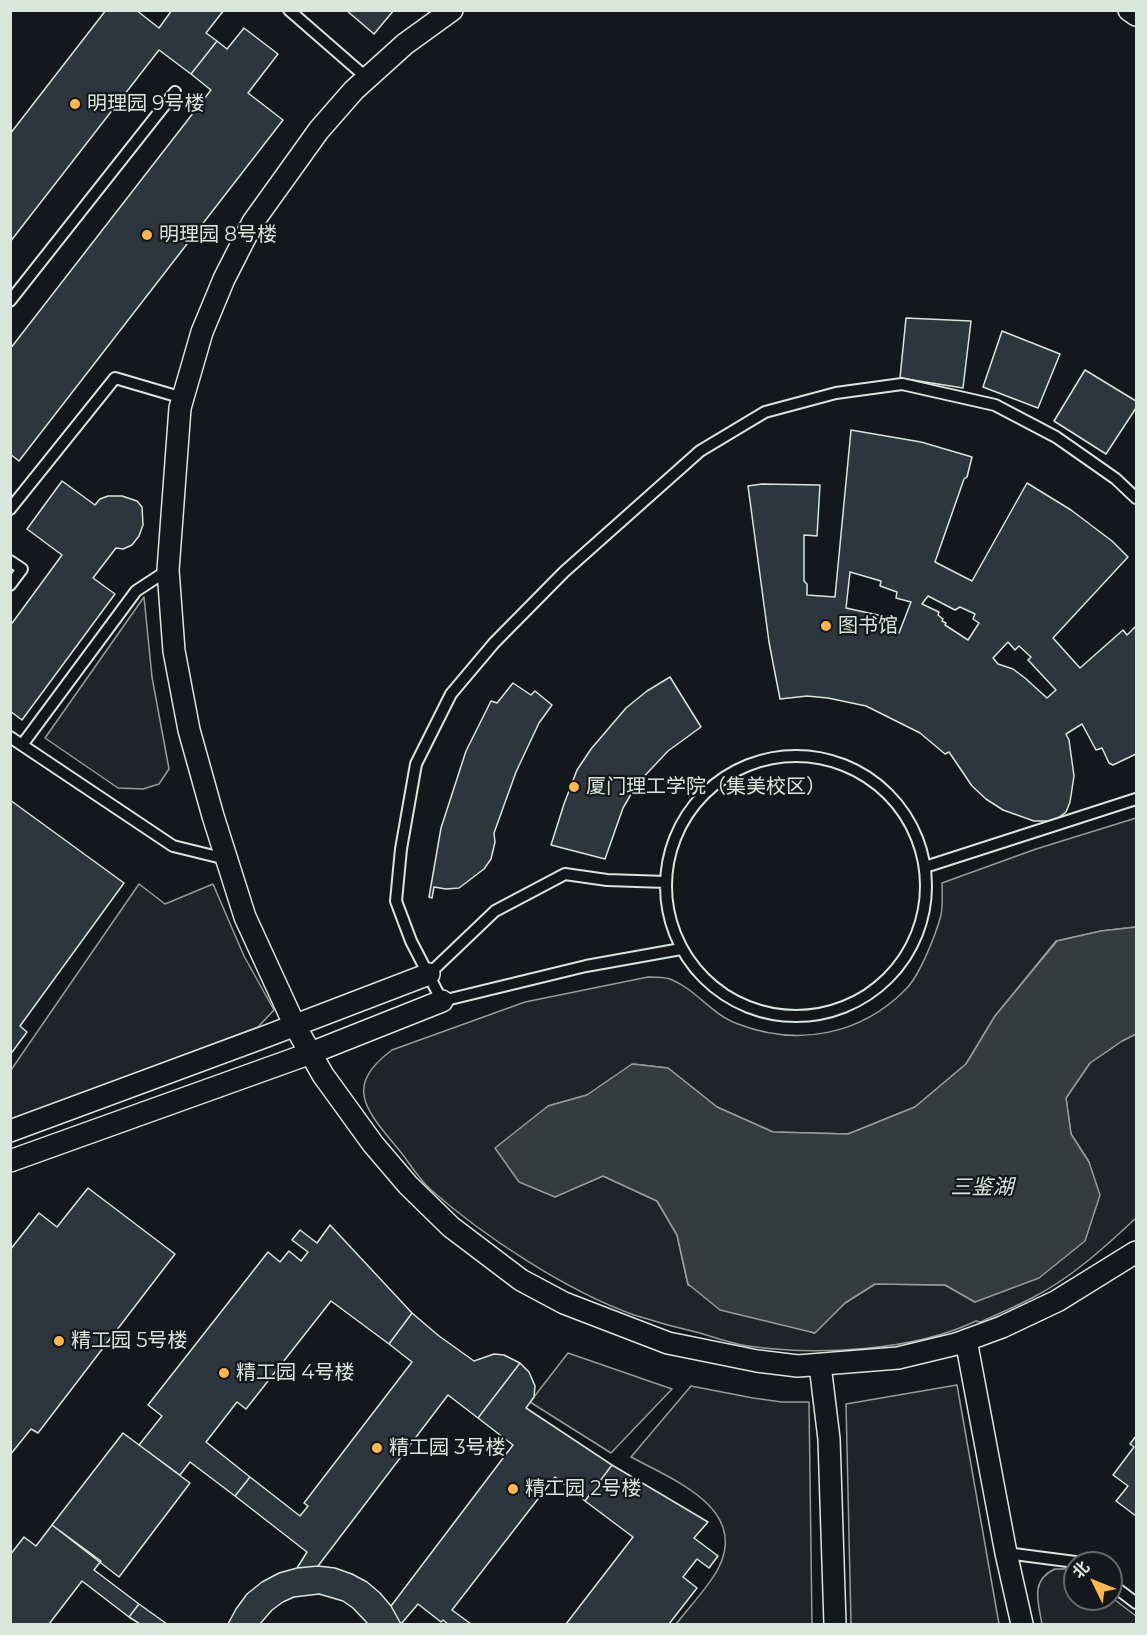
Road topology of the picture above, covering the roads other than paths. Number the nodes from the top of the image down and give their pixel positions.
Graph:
1 (289, 10) edge
2 (452, 10) edge
3 (368, 78) junction
4 (175, 92) dead end
5 (10, 301) edge
6 (183, 398) junction
7 (1137, 498) edge
8 (10, 509) edge
9 (10, 561) edge
10 (168, 570) junction
11 (10, 585) edge
12 (10, 737) edge
13 (22, 745) junction
14 (1137, 799) edge
15 (227, 859) junction
16 (925, 867) junction
17 (666, 882) junction
18 (681, 949) junction
19 (429, 974) junction
20 (442, 1001) junction
21 (295, 1026) junction
22 (311, 1053) junction
23 (10, 1131) edge
24 (10, 1161) edge
25 (1137, 1252) edge
26 (966, 1341) junction
27 (820, 1365) junction
28 (1006, 1552) junction
29 (1063, 1560) edge
30 (1123, 1593) edge
31 (1137, 1603) edge
32 (835, 1624) edge
33 (1022, 1624) edge

1 - 3 lane
2 - 3 street
3 - 6 street
4 - 5 lane
6 - 8 lane
6 - 10 street
7 - 19 lane
9 - 11 lane
10 - 13 lane
10 - 15 street
12 - 13 lane
13 - 15 lane
14 - 16 lane
15 - 21 street
16 - 17 lane
16 - 18 lane
17 - 18 lane
17 - 19 lane
18 - 20 lane
19 - 20 lane
19 - 21 street
20 - 22 street
21 - 22 street
21 - 23 street
22 - 24 street
22 - 27 street
25 - 26 street
26 - 27 street
26 - 28 street
27 - 32 street
28 - 29 lane
28 - 33 street
30 - 31 lane

